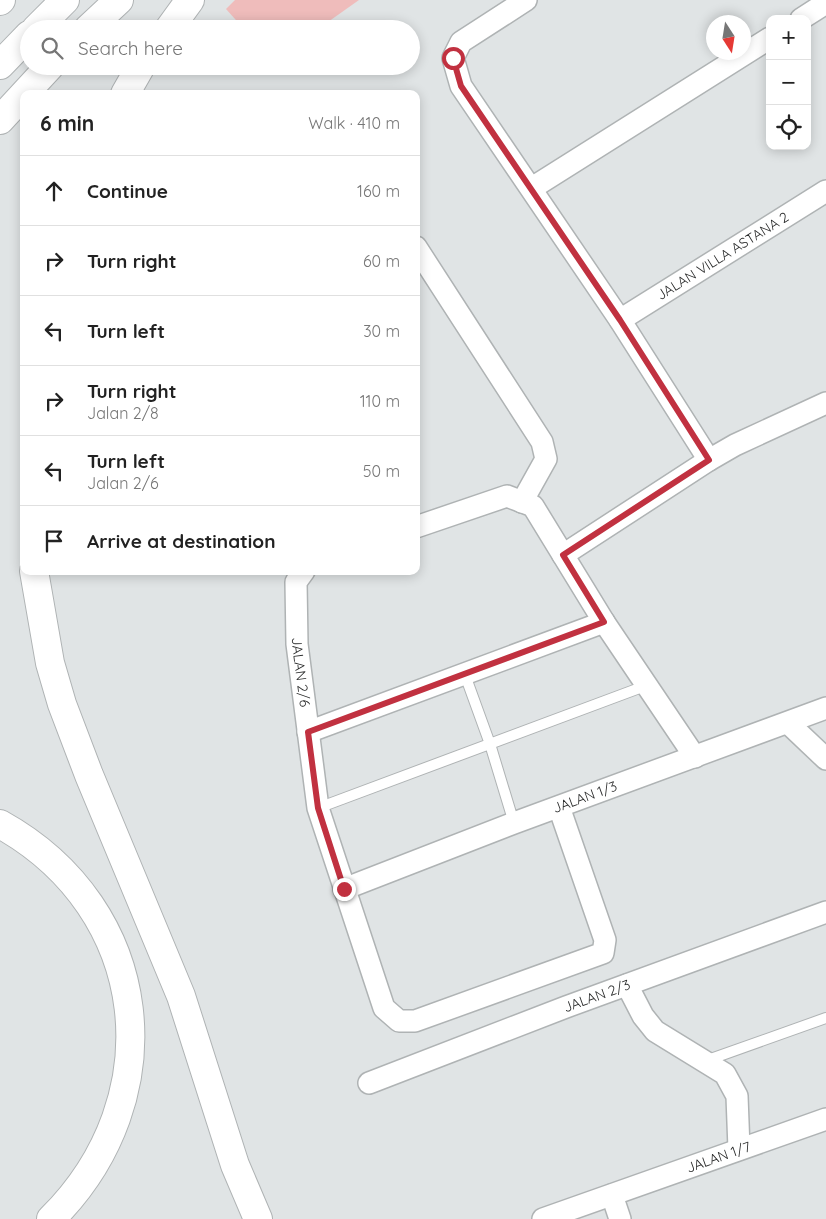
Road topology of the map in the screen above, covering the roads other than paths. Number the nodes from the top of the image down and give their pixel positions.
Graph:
1 (65, 0) edge
2 (119, 0) edge
3 (190, 0) edge
4 (526, 0) edge
5 (826, 3) edge
6 (807, 15) edge
7 (45, 20) edge
8 (98, 20) edge
9 (176, 20) edge
10 (766, 41) edge
11 (20, 44) edge
12 (0, 65) edge
13 (42, 75) edge
14 (136, 75) edge
15 (28, 90) edge
16 (126, 90) edge
17 (20, 98) edge
18 (0, 120) edge
19 (532, 188) junction
20 (826, 191) edge
21 (420, 253) edge
22 (620, 320) junction
23 (826, 403) edge
24 (709, 460) junction
25 (514, 499) junction
26 (420, 526) edge
27 (563, 555) junction
28 (35, 575) edge
29 (301, 575) edge
30 (604, 622) junction
31 (465, 675) junction
32 (645, 686) junction
33 (826, 708) edge
34 (788, 724) junction
35 (308, 732) junction
36 (490, 744) junction
37 (695, 756) junction
38 (826, 759) edge
39 (558, 807) junction
40 (318, 808) junction
41 (514, 823) junction
42 (0, 824) edge
43 (344, 889) junction
44 (826, 912) edge
45 (627, 985) junction
46 (826, 1018) edge
47 (705, 1060) junction
48 (369, 1083) dead end
49 (826, 1119) edge
50 (739, 1149) junction
51 (612, 1195) junction
52 (51, 1219) edge
53 (258, 1219) edge
54 (543, 1219) edge
55 (620, 1219) edge

1 - 7 highway
2 - 8 highway
3 - 9 highway
4 - 19 street
5 - 6 street
10 - 19 street
11 - 12 highway
13 - 15 highway
14 - 16 highway
17 - 18 highway
19 - 22 street
20 - 22 street, JALAN VILLA ASTANA 2
21 - 25 street
22 - 24 street
23 - 24 street
24 - 27 street
25 - 26 street
25 - 27 street
27 - 30 street
28 - 53 highway
29 - 35 street, JALAN 2/6
30 - 31 street
30 - 32 street
31 - 35 street
31 - 36 lane
32 - 36 lane
32 - 37 street
33 - 34 street, JALAN 1/3
34 - 37 street, JALAN 1/3
34 - 38 street
35 - 40 street, JALAN 2/6
36 - 40 lane
36 - 41 lane
37 - 39 street, JALAN 1/3
39 - 41 street, JALAN 1/3
39 - 43 street, JALAN 2/6
40 - 43 street, JALAN 2/6
41 - 43 street, JALAN 1/3
42 - 52 highway
44 - 45 street, JALAN 2/3
45 - 47 street
45 - 48 street, JALAN 2/3
46 - 47 lane
47 - 50 street
49 - 50 street, JALAN 1/7
50 - 51 street, JALAN 1/7
51 - 54 street, JALAN 1/7
51 - 55 street

